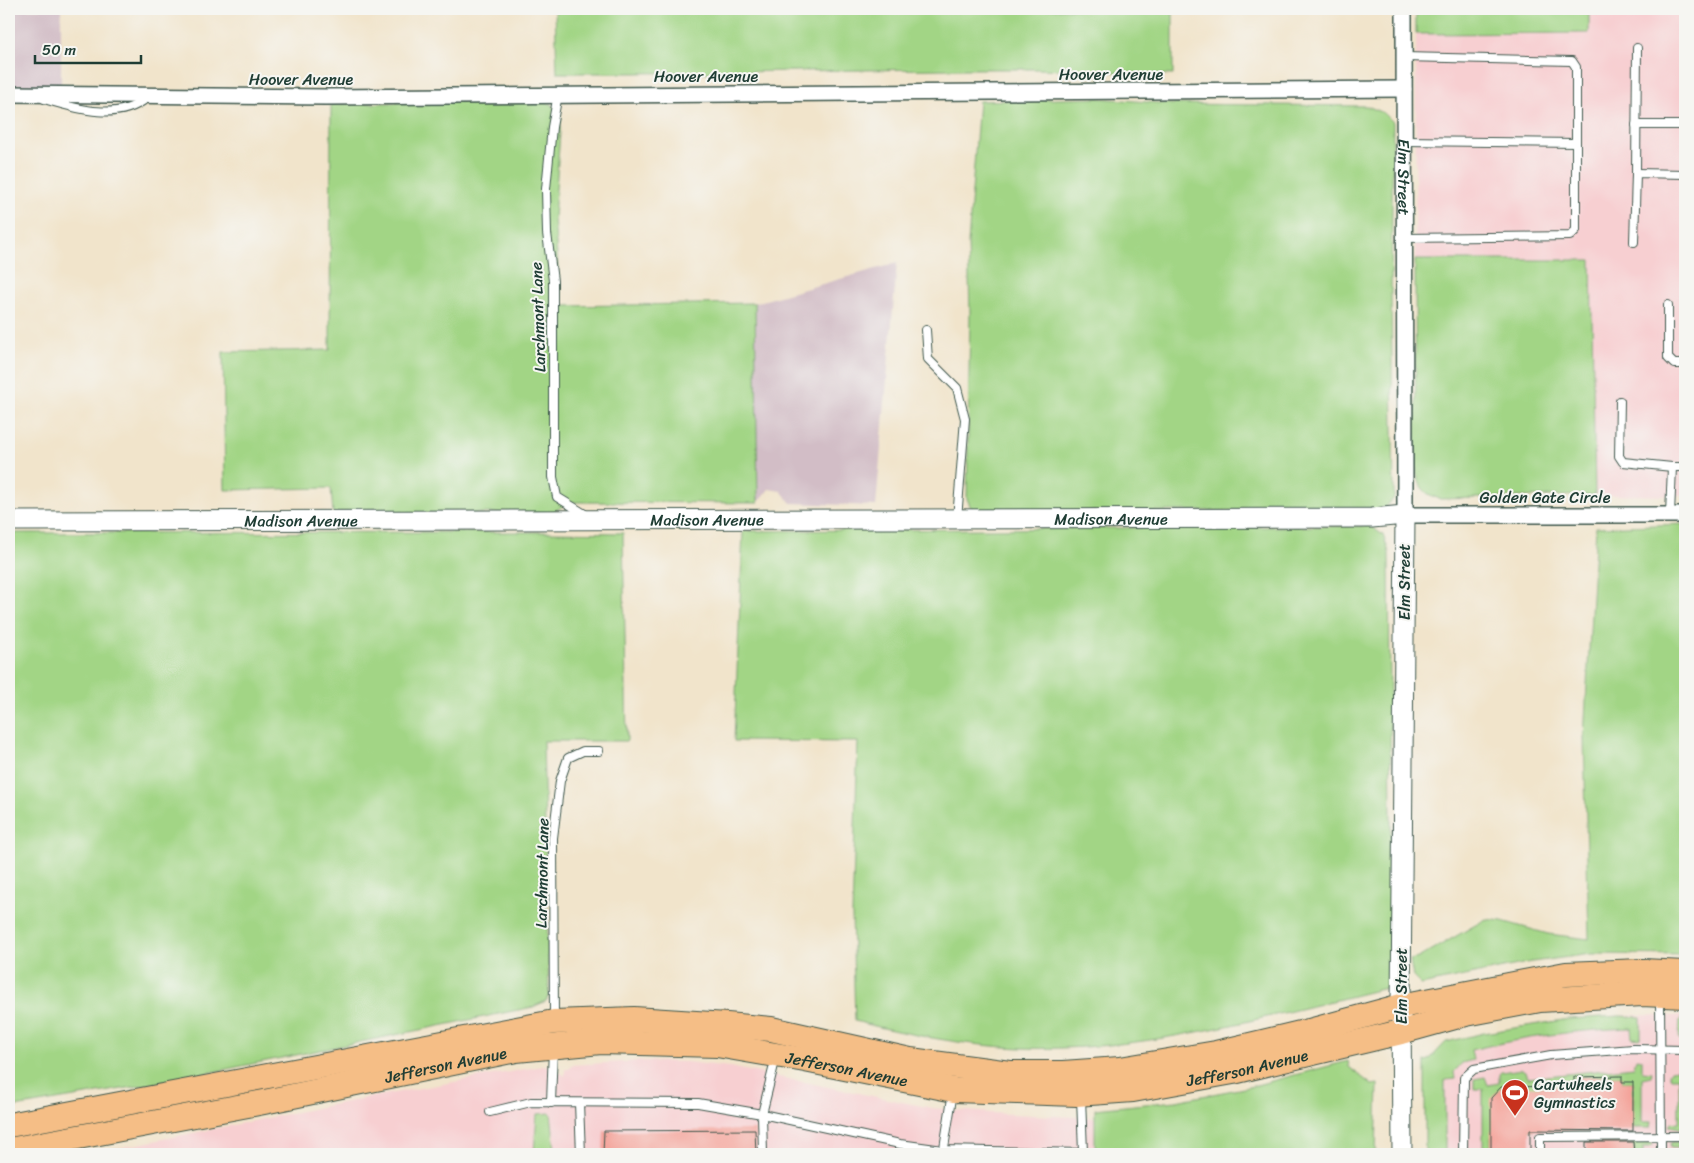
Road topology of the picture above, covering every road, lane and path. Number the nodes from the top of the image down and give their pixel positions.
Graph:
1 (1404, 9) edge
2 (1637, 48) dead end
3 (1404, 56) junction
4 (1404, 90) junction
5 (9, 94) edge
6 (558, 94) junction
7 (1636, 124) junction
8 (1685, 125) edge
9 (1404, 141) junction
10 (1576, 143) junction
11 (1636, 174) junction
12 (1685, 174) edge
13 (1404, 238) junction
14 (1634, 242) dead end
15 (1668, 305) dead end
16 (926, 330) dead end
17 (1685, 364) edge
18 (1620, 401) dead end
19 (1672, 466) junction
20 (1685, 467) edge
21 (1678, 514) edge
22 (1405, 515) junction
23 (957, 519) junction
24 (594, 520) junction
25 (9, 521) edge
26 (599, 751) dead end
27 (1685, 973) edge
28 (1660, 994) junction
29 (1685, 996) edge
30 (1401, 1006) junction
31 (1401, 1032) junction
32 (554, 1034) junction
33 (1660, 1050) junction
34 (1685, 1050) edge
35 (776, 1055) junction
36 (1063, 1073) junction
37 (230, 1084) junction
38 (954, 1090) junction
39 (1081, 1094) junction
40 (551, 1102) junction
41 (579, 1103) junction
42 (490, 1112) dead end
43 (762, 1114) junction
44 (9, 1125) edge
45 (119, 1130) junction
46 (1662, 1136) junction
47 (1685, 1136) edge
48 (9, 1150) edge
49 (943, 1152) edge
50 (1068, 1153) edge
51 (581, 1154) edge
52 (763, 1154) edge
53 (1402, 1154) edge
54 (1464, 1154) edge
55 (1540, 1154) edge
56 (1662, 1154) edge

1 - 3 street, Elm Street
2 - 7 lane
3 - 4 street, Elm Street
3 - 10 lane
4 - 6 street, Hoover Avenue
4 - 9 street, Elm Street
5 - 6 street, Hoover Avenue
6 - 24 lane, Larchmont Lane
7 - 8 lane
7 - 11 lane
9 - 10 lane
9 - 13 street, Elm Street
10 - 13 lane
11 - 12 lane
11 - 14 lane
13 - 22 street, Elm Street
15 - 17 lane
16 - 23 lane
18 - 19 lane
19 - 20 lane
19 - 21 lane
21 - 22 street, Golden Gate Circle
22 - 23 street, Madison Avenue
22 - 30 street, Elm Street
23 - 24 street, Madison Avenue
24 - 25 street, Madison Avenue
26 - 32 lane, Larchmont Lane
27 - 30 main road, Jefferson Avenue
28 - 29 main road, Jefferson Avenue
28 - 31 main road, Jefferson Avenue
28 - 33 lane
30 - 31 street, Elm Street
30 - 36 main road, Jefferson Avenue
31 - 39 main road, Jefferson Avenue
31 - 53 street, Elm Street
32 - 35 main road, Jefferson Avenue
32 - 36 main road, Jefferson Avenue
32 - 37 main road, Jefferson Avenue
32 - 40 lane
32 - 45 main road, Jefferson Avenue
33 - 34 lane
33 - 46 lane
33 - 54 lane
35 - 38 main road, Jefferson Avenue
35 - 43 lane
36 - 38 main road
37 - 44 main road, Jefferson Avenue
37 - 45 main road
38 - 39 main road, Jefferson Avenue
38 - 49 lane
39 - 50 lane
40 - 41 lane
40 - 42 lane
41 - 43 lane
41 - 51 lane
43 - 49 lane
43 - 52 lane
45 - 48 main road, Jefferson Avenue
46 - 47 lane
46 - 55 lane
46 - 56 lane
49 - 50 lane

